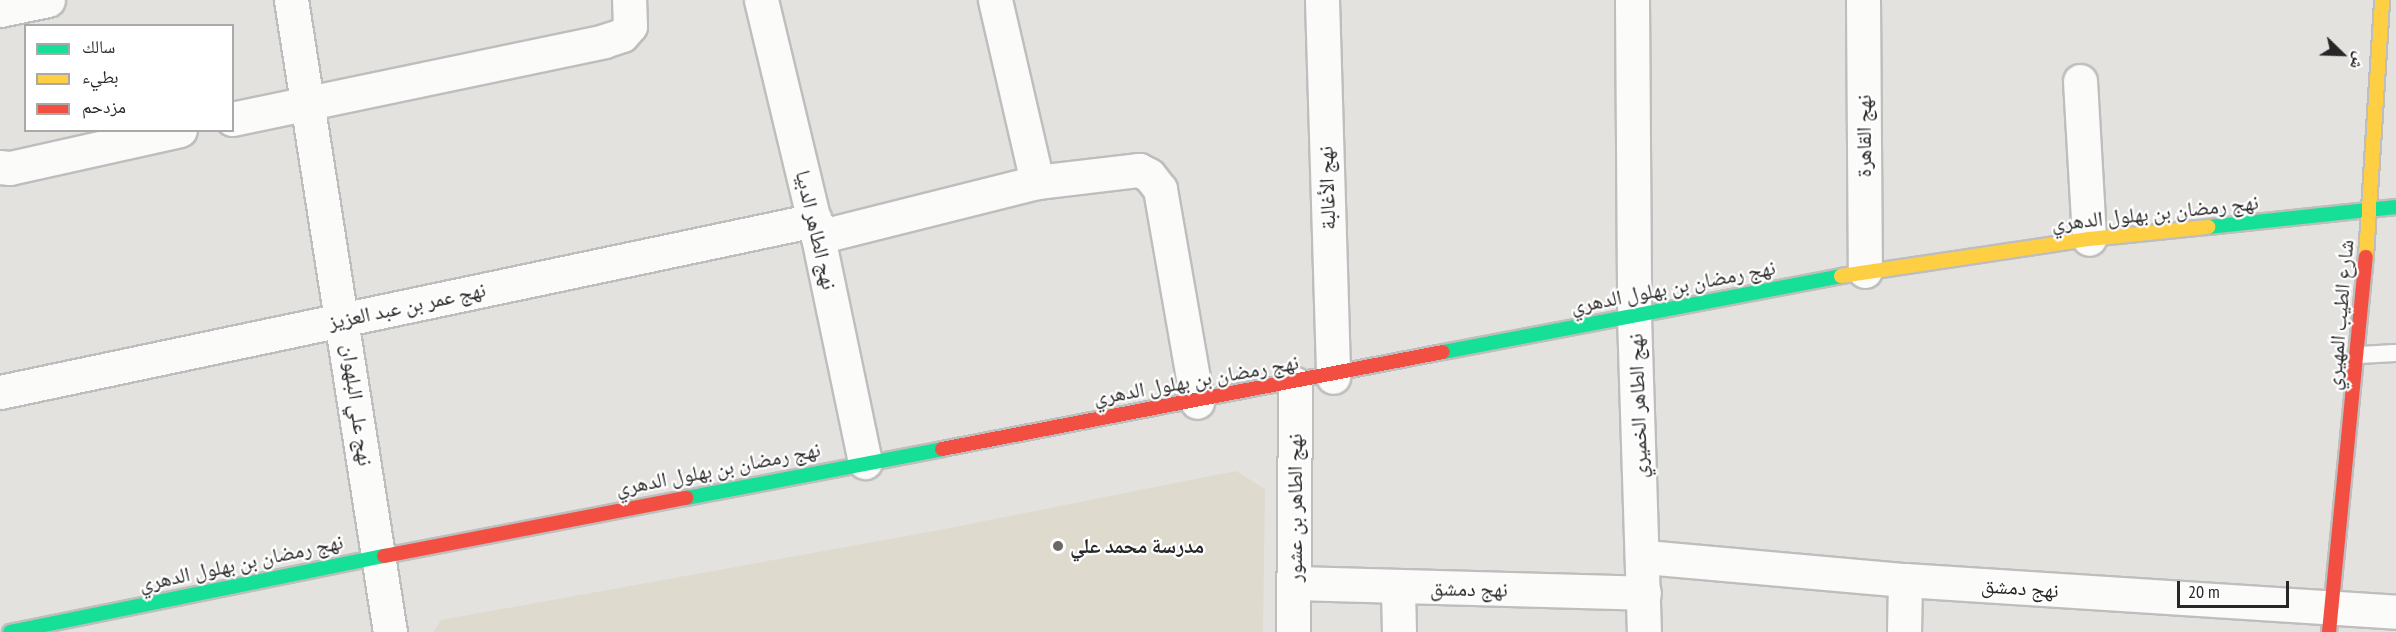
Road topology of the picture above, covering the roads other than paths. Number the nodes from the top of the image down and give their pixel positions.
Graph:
1 (48, 0) edge
2 (291, 0) edge
3 (629, 0) edge
4 (761, 0) edge
5 (995, 0) edge
6 (1322, 0) edge
7 (1632, 0) edge
8 (1863, 0) edge
9 (2382, 0) edge
10 (0, 9) edge
11 (2080, 81) dead end
12 (307, 102) junction
13 (234, 119) edge
14 (171, 132) edge
15 (0, 167) edge
16 (1037, 182) junction
17 (2396, 207) edge
18 (2370, 213) junction
19 (817, 229) junction
20 (2089, 239) junction
21 (1865, 272) junction
22 (1634, 316) junction
23 (344, 319) junction
24 (2396, 353) edge
25 (2358, 355) junction
26 (1333, 377) junction
27 (1295, 384) junction
28 (0, 392) edge
29 (1197, 402) junction
30 (865, 462) junction
31 (379, 557) junction
32 (1645, 557) junction
33 (1905, 580) junction
34 (1294, 583) junction
35 (1398, 588) junction
36 (1644, 593) junction
37 (2396, 612) edge
38 (2329, 621) edge
39 (10, 632) edge
40 (390, 632) edge
41 (1293, 632) edge
42 (1398, 632) edge
43 (1644, 632) edge
44 (1904, 632) edge

1 - 10 street
2 - 12 street, نهج علي البلهوان
3 - 12 street
4 - 19 street, نهج الطاهر الدبيا
5 - 16 street
6 - 26 street, نهج الأغالبة
7 - 22 street, نهج الطاهر الخميري
8 - 21 street, نهج القاهرة
9 - 18 street, شارع الطيب المهيري
11 - 20 street
12 - 13 street
12 - 23 street, نهج علي البلهوان
14 - 15 street
16 - 19 street, نهج عمر بن عبد العزيز
16 - 29 street, نهج عمر بن عبد العزيز
17 - 18 street, نهج رمضان بن بهلول الدهري
18 - 20 street, نهج رمضان بن بهلول الدهري
18 - 25 street, شارع الطيب المهيري
19 - 23 street, نهج عمر بن عبد العزيز
19 - 30 street, نهج الطاهر الدبيا
20 - 21 street, نهج رمضان بن بهلول الدهري
21 - 22 street, نهج رمضان بن بهلول الدهري
22 - 26 street, نهج رمضان بن بهلول الدهري
22 - 32 street, نهج الطاهر الخميري
23 - 28 street, نهج عمر بن عبد العزيز
23 - 31 street, نهج علي البلهوان
24 - 25 lane
25 - 38 street, شارع الطيب المهيري
26 - 27 street, نهج رمضان بن بهلول الدهري
27 - 29 street, نهج رمضان بن بهلول الدهري
27 - 34 street, نهج الطاهر بن عشور
29 - 30 street, نهج رمضان بن بهلول الدهري
30 - 31 street, نهج رمضان بن بهلول الدهري
31 - 39 street, نهج رمضان بن بهلول الدهري
31 - 40 street, نهج علي البلهوان
32 - 33 street, نهج دمشق
32 - 36 street, نهج الطاهر الخميري
33 - 38 street, نهج دمشق
33 - 44 street
34 - 35 street, نهج دمشق
34 - 41 street, نهج الطاهر بن عشور
35 - 36 street, نهج دمشق
35 - 42 street
36 - 43 street, نهج الطاهر الخميري
37 - 38 street, نهج دمشق

